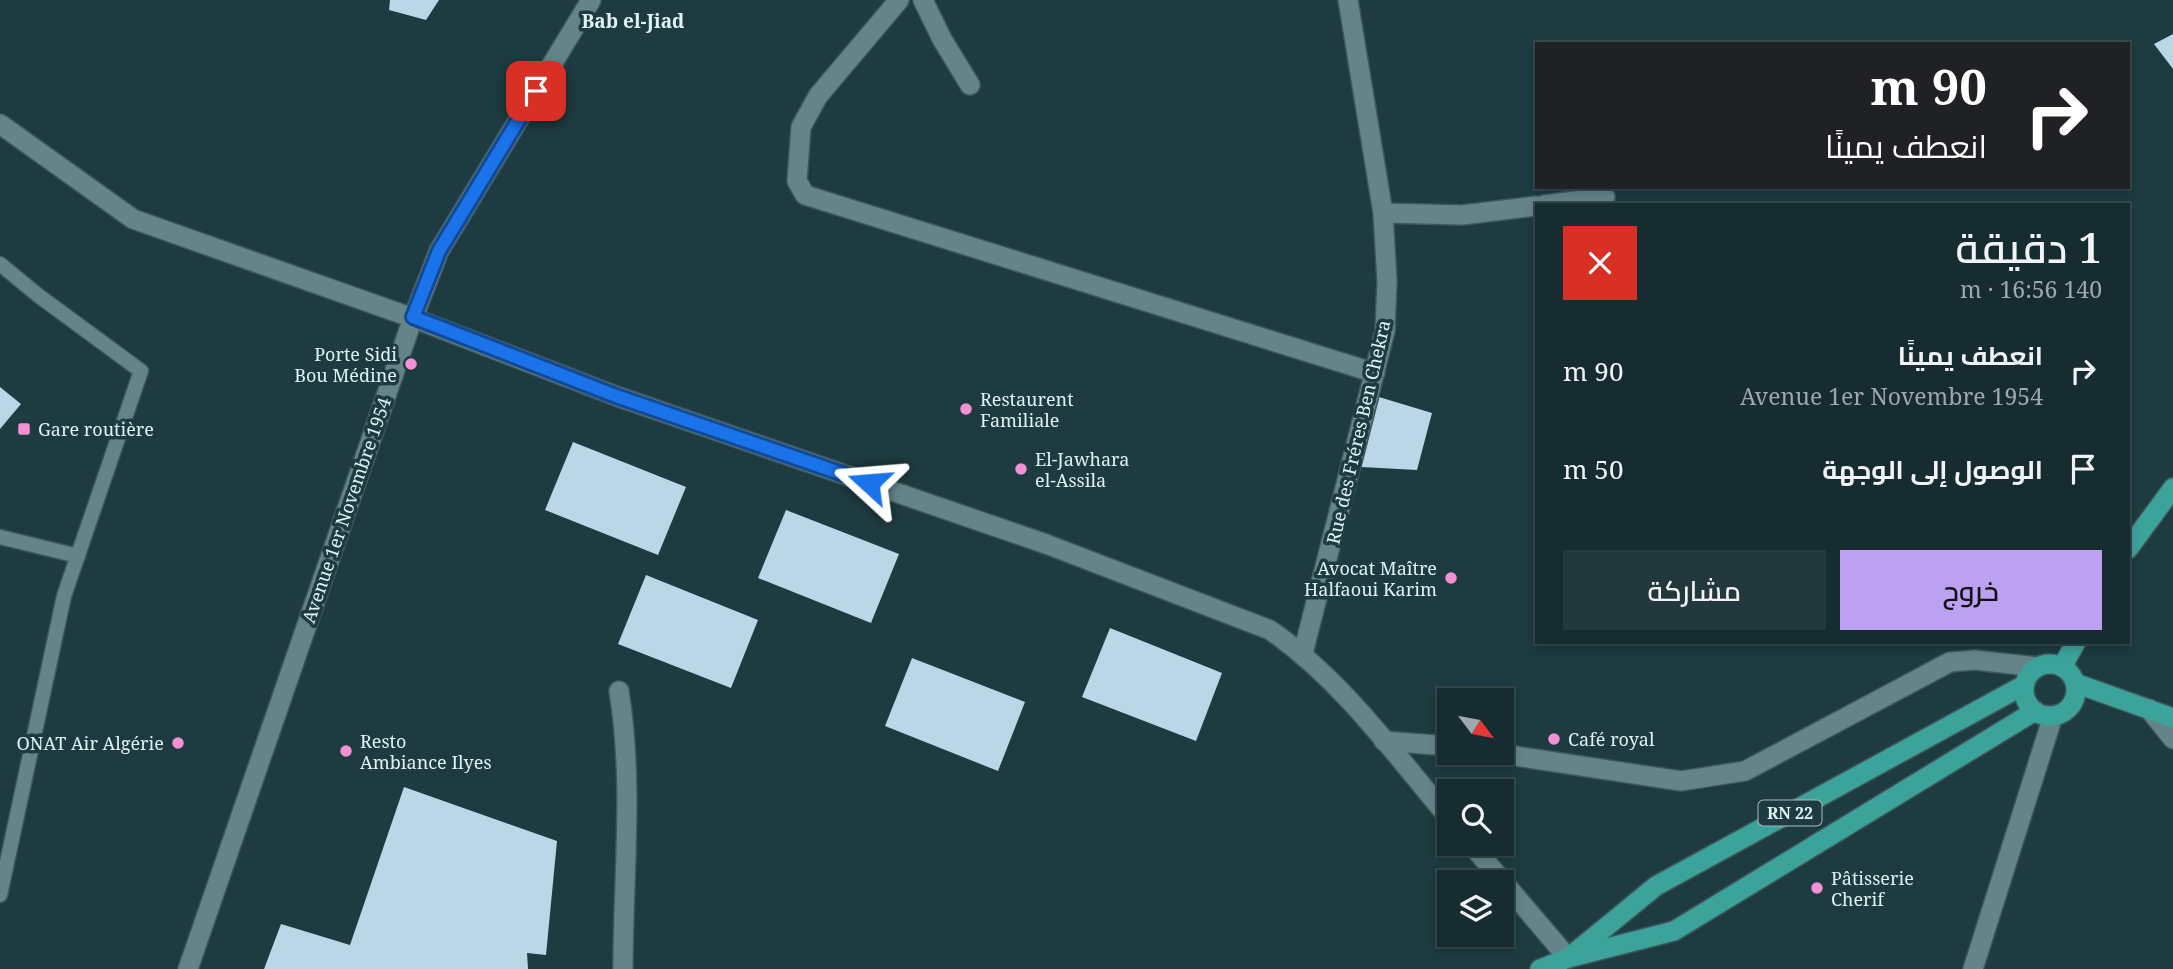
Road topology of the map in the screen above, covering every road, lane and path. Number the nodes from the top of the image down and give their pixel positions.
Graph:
1 (591, 0) edge
2 (899, 0) edge
3 (923, 0) edge
4 (1348, 0) edge
5 (970, 85) dead end
6 (0, 124) edge
7 (1605, 197) dead end
8 (1559, 203) edge
9 (1535, 206) edge
10 (1383, 213) junction
11 (0, 264) edge
12 (413, 317) junction
13 (1375, 373) junction
14 (2173, 488) edge
15 (0, 537) edge
16 (2130, 546) edge
17 (78, 556) junction
18 (2076, 644) edge
19 (1303, 653) junction
20 (2037, 667) junction
21 (2069, 675) junction
22 (2025, 685) junction
23 (619, 691) dead end
24 (2149, 709) junction
25 (2044, 714) junction
26 (2173, 718) edge
27 (2173, 739) edge
28 (1384, 741) junction
29 (1437, 745) edge
30 (1514, 756) edge
31 (1437, 804) edge
32 (1481, 856) edge
33 (0, 895) edge
34 (1567, 958) junction
35 (188, 969) edge
36 (623, 969) edge
37 (1540, 969) edge
38 (1973, 969) edge

1 - 12 street, Avenue 1er Novembre 1954
2 - 13 street
3 - 5 street
4 - 10 street, Rue des Fréres Ben Chekra
6 - 12 street
7 - 8 street
9 - 10 street
10 - 13 street, Rue des Fréres Ben Chekra
11 - 17 lane
12 - 19 street
12 - 35 street, Avenue 1er Novembre 1954
13 - 19 street, Rue des Fréres Ben Chekra
14 - 16 main road
15 - 17 lane
17 - 33 lane
18 - 21 main road
19 - 28 street
20 - 21 main road
20 - 22 main road
20 - 30 street
21 - 24 main road
21 - 25 main road
22 - 25 main road
22 - 34 main road, RN 22
23 - 36 street
24 - 26 main road
24 - 27 street
25 - 34 main road, RN 22
25 - 38 street
28 - 29 street
28 - 31 street
32 - 34 street
34 - 37 main road, RN 22

